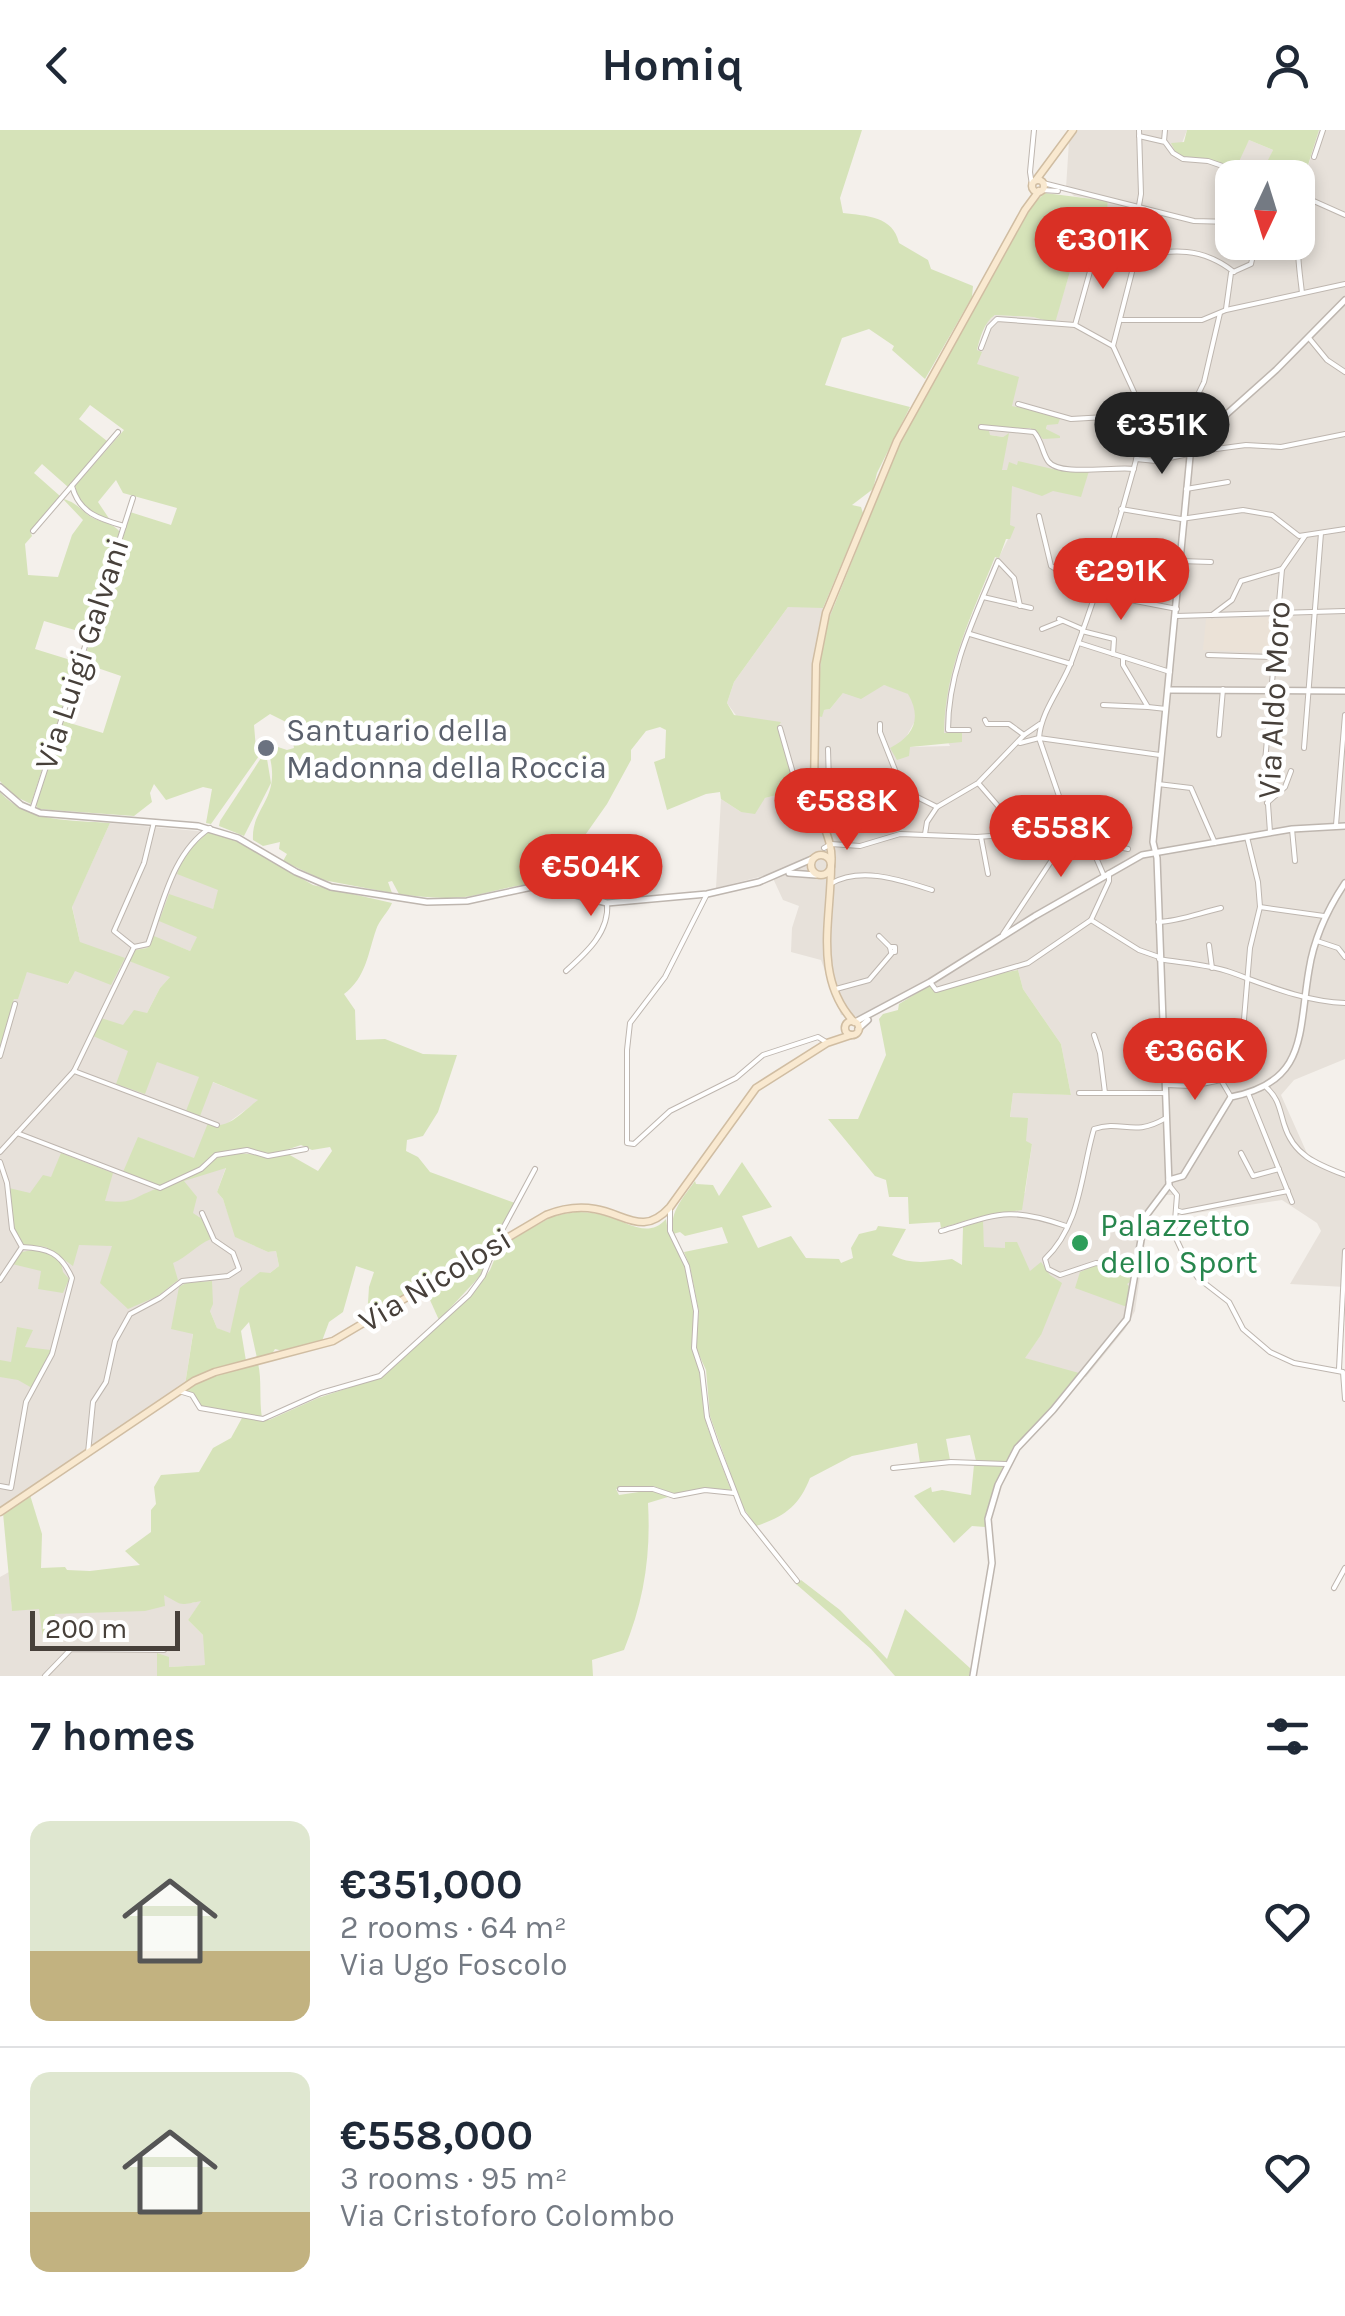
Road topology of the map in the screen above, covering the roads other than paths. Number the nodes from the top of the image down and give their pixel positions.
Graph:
1 (1034, 130) edge
2 (1073, 130) edge
3 (1164, 130) edge
4 (1323, 130) edge
5 (1139, 133) edge
6 (1164, 141) junction
7 (1314, 157) dead end
8 (1215, 163) edge
9 (1038, 184) junction
10 (1315, 201) edge
11 (1138, 205) junction
12 (1345, 215) edge
13 (1215, 222) edge
14 (1096, 250) dead end
15 (1134, 256) junction
16 (1252, 260) edge
17 (1298, 260) edge
18 (1234, 272) junction
19 (1345, 284) edge
20 (1302, 293) junction
21 (1345, 300) edge
22 (1223, 311) junction
23 (1122, 320) junction
24 (1075, 325) junction
25 (1308, 338) junction
26 (1112, 346) junction
27 (981, 348) dead end
28 (1345, 372) edge
29 (1018, 404) dead end
30 (1143, 415) junction
31 (981, 427) dead end
32 (1144, 428) junction
33 (1189, 429) junction
34 (118, 432) dead end
35 (1203, 434) junction
36 (1345, 434) edge
37 (1191, 446) junction
38 (1188, 454) junction
39 (1136, 458) junction
40 (1134, 469) junction
41 (1228, 482) dead end
42 (72, 486) junction
43 (1186, 489) junction
44 (63, 496) junction
45 (133, 498) dead end
46 (76, 500) junction
47 (1121, 509) junction
48 (1039, 516) dead end
49 (1184, 517) junction
50 (124, 526) junction
51 (1345, 529) edge
52 (33, 531) dead end
53 (1321, 533) junction
54 (1305, 536) junction
55 (1180, 561) junction
56 (1211, 562) dead end
57 (1282, 569) junction
58 (1094, 593) junction
59 (983, 597) junction
60 (1020, 606) junction
61 (1031, 608) dead end
62 (1345, 611) edge
63 (1176, 612) junction
64 (1315, 612) junction
65 (1278, 613) junction
66 (1212, 615) junction
67 (1042, 628) dead end
68 (1082, 630) junction
69 (968, 633) junction
70 (1078, 643) junction
71 (1113, 654) junction
72 (1208, 655) dead end
73 (1123, 657) junction
74 (1274, 657) junction
75 (1071, 664) junction
76 (1170, 672) junction
77 (1168, 688) junction
78 (1223, 689) junction
79 (1272, 690) junction
80 (1309, 691) junction
81 (1345, 692) edge
82 (1103, 706) dead end
83 (1148, 707) junction
84 (1166, 709) junction
85 (1345, 715) edge
86 (985, 720) dead end
87 (880, 724) dead end
88 (1040, 724) junction
89 (780, 728) dead end
90 (970, 730) dead end
91 (1024, 734) junction
92 (1220, 736) dead end
93 (1040, 739) junction
94 (1016, 745) junction
95 (1304, 748) dead end
96 (828, 749) dead end
97 (1160, 755) junction
98 (1291, 771) dead end
99 (1343, 772) edge
100 (978, 783) junction
101 (1158, 784) junction
102 (0, 786) edge
103 (1267, 803) junction
104 (937, 807) junction
105 (32, 810) junction
106 (816, 810) junction
107 (154, 822) junction
108 (822, 826) junction
109 (1336, 826) junction
110 (1345, 826) edge
111 (210, 828) junction
112 (1292, 829) junction
113 (1270, 832) junction
114 (924, 834) junction
115 (1009, 834) junction
116 (1069, 835) junction
117 (981, 837) junction
118 (1247, 838) junction
119 (1088, 839) junction
120 (1152, 842) junction
121 (1215, 843) junction
122 (828, 846) junction
123 (1128, 849) dead end
124 (1158, 853) junction
125 (1142, 855) junction
126 (815, 857) junction
127 (1295, 862) dead end
128 (831, 867) junction
129 (781, 874) junction
130 (988, 874) dead end
131 (1107, 874) junction
132 (818, 875) junction
133 (847, 878) junction
134 (1345, 883) edge
135 (830, 888) junction
136 (932, 890) dead end
137 (707, 894) junction
138 (607, 903) junction
139 (1024, 906) junction
140 (1260, 907) junction
141 (1222, 908) dead end
142 (1018, 916) junction
143 (1034, 916) junction
144 (1324, 916) junction
145 (1091, 920) junction
146 (1158, 922) junction
147 (1022, 924) junction
148 (878, 936) dead end
149 (1002, 937) junction
150 (1316, 941) junction
151 (1209, 945) dead end
152 (134, 947) junction
153 (1159, 958) junction
154 (1345, 958) edge
155 (1212, 968) junction
156 (566, 972) dead end
157 (1249, 981) junction
158 (930, 982) junction
159 (836, 989) junction
160 (1306, 996) junction
161 (1345, 1003) edge
162 (14, 1004) dead end
163 (842, 1006) junction
164 (845, 1026) junction
165 (855, 1027) junction
166 (1094, 1035) dead end
167 (829, 1042) junction
168 (0, 1056) edge
169 (74, 1070) junction
170 (1221, 1080) junction
171 (1266, 1088) junction
172 (1165, 1089) junction
173 (1078, 1093) dead end
174 (1105, 1093) junction
175 (1248, 1093) junction
176 (1231, 1097) junction
177 (1166, 1118) junction
178 (216, 1125) dead end
179 (17, 1134) junction
180 (306, 1149) dead end
181 (0, 1152) edge
182 (1241, 1153) dead end
183 (0, 1162) edge
184 (1278, 1169) junction
185 (535, 1170) dead end
186 (1345, 1175) edge
187 (1169, 1182) junction
188 (1288, 1192) junction
189 (1292, 1202) dead end
190 (670, 1207) junction
191 (1176, 1210) junction
192 (202, 1213) dead end
193 (1066, 1226) junction
194 (941, 1231) dead end
195 (498, 1242) junction
196 (22, 1248) junction
197 (1345, 1251) edge
198 (1137, 1266) junction
199 (0, 1280) edge
200 (1339, 1370) junction
201 (178, 1391) junction
202 (1345, 1399) edge
203 (88, 1453) junction
204 (1006, 1464) junction
205 (893, 1468) dead end
206 (0, 1486) edge
207 (620, 1490) dead end
208 (734, 1493) junction
209 (0, 1512) edge
210 (1345, 1568) edge
211 (797, 1581) dead end
212 (1334, 1588) dead end
213 (164, 1650) dead end
214 (45, 1676) edge
215 (973, 1676) edge

1 - 9 street
2 - 9 main road
3 - 6 street
4 - 7 street
5 - 6 street
5 - 11 street
6 - 8 street
9 - 11 street
9 - 106 main road
10 - 12 street
11 - 13 street
11 - 15 street
14 - 24 street
15 - 18 street
15 - 23 street
16 - 18 street
17 - 20 street
18 - 22 street
19 - 20 street
20 - 22 street
21 - 25 street
22 - 23 street
22 - 33 street
23 - 26 street
24 - 26 street
24 - 27 street
25 - 28 street
25 - 35 street
26 - 30 street
29 - 30 street
30 - 32 street
31 - 40 street
32 - 33 street
32 - 39 street
33 - 35 street
34 - 42 street
35 - 37 street
36 - 37 street
37 - 38 street
38 - 39 street
38 - 43 street
39 - 40 street
40 - 47 street
41 - 43 street
42 - 44 street
42 - 46 street
43 - 49 street
44 - 46 street
44 - 52 street
45 - 50 street, Via Luigi Galvani
46 - 50 street
47 - 49 street
47 - 58 street
48 - 58 street
49 - 54 street
49 - 55 street
50 - 105 street, Via Luigi Galvani
51 - 53 street
53 - 54 street
53 - 64 street
54 - 57 street
55 - 56 street
55 - 63 street
57 - 65 street, Via Aldo Moro
57 - 66 street
58 - 63 street
58 - 68 street
59 - 60 street
59 - 60 street
59 - 69 street
60 - 61 street
62 - 64 street
63 - 66 street
63 - 76 street
64 - 65 street
64 - 80 street
65 - 66 street
65 - 74 street, Via Aldo Moro
67 - 68 street
68 - 70 street
68 - 71 street
69 - 75 street
69 - 90 street
70 - 71 street
70 - 75 street
71 - 73 street
72 - 74 street
73 - 76 street
73 - 83 street
74 - 79 street, Via Aldo Moro
75 - 88 street
76 - 77 street
77 - 78 street
77 - 84 street
78 - 79 street
78 - 92 street
79 - 80 street
79 - 103 street, Via Aldo Moro
80 - 81 street
80 - 95 street
82 - 83 street
83 - 84 street
84 - 97 street
85 - 99 street
86 - 91 street
87 - 104 street
88 - 91 street
88 - 93 street
89 - 106 street
91 - 94 street
93 - 94 street
93 - 97 street
93 - 116 street
94 - 100 street
96 - 108 street
97 - 101 street
98 - 103 street
99 - 109 street
100 - 104 street
100 - 115 street
101 - 120 street
101 - 121 street
102 - 105 street
103 - 113 street, Via Aldo Moro
104 - 114 street
105 - 107 street
106 - 108 main road
107 - 111 street
107 - 152 street
108 - 122 main road
109 - 110 street
109 - 112 street
111 - 138 street
111 - 152 street
112 - 113 street
112 - 127 street
113 - 118 street
114 - 117 street
114 - 122 street
115 - 116 street
115 - 117 street
116 - 119 street
116 - 139 street
117 - 130 street
118 - 121 street
118 - 140 street
119 - 123 street
119 - 131 street
120 - 124 street
120 - 125 street
121 - 124 street
122 - 126 main road
122 - 128 main road
124 - 125 street
124 - 146 street
125 - 131 street
126 - 128 main road
126 - 129 street
126 - 132 main road
128 - 132 main road
128 - 133 street
128 - 135 main road
129 - 132 street
129 - 137 street
131 - 143 street
131 - 145 street
132 - 135 main road
133 - 135 street
133 - 136 street
134 - 144 street
135 - 159 main road
137 - 138 street
137 - 167 street
138 - 156 street
139 - 142 street
139 - 143 street
140 - 144 street
140 - 157 street
141 - 146 street
142 - 147 street
142 - 149 street
143 - 147 street
144 - 150 street
145 - 153 street
145 - 158 street
146 - 153 street
147 - 149 street
148 - 159 street
149 - 158 street
150 - 154 street
150 - 160 street
151 - 155 street
152 - 169 street
153 - 155 street
153 - 172 street
155 - 157 street
157 - 160 street
157 - 170 street
158 - 165 street
159 - 163 main road
160 - 161 street
160 - 171 street
162 - 168 street
163 - 164 main road
163 - 165 main road
164 - 165 main road
164 - 167 main road
165 - 167 main road
166 - 174 street
167 - 190 main road
169 - 178 street
169 - 179 street
170 - 172 street
170 - 176 street
171 - 175 street
171 - 186 street
172 - 174 street
172 - 177 street
173 - 174 street
175 - 176 street
175 - 184 street
176 - 187 street
177 - 187 street
177 - 193 street
179 - 180 street
179 - 181 street
182 - 184 street
183 - 196 street
184 - 188 street
185 - 195 street
187 - 191 street
187 - 198 street
188 - 189 street
188 - 191 street
190 - 195 main road, Via Nicolosi
190 - 208 street
191 - 200 street
192 - 203 street
193 - 194 street
193 - 198 street
195 - 201 main road, Via Nicolosi
195 - 201 street
196 - 199 street
196 - 206 street
197 - 200 street
198 - 204 street
200 - 202 street
201 - 203 main road, Via Nicolosi
203 - 209 main road, Via Nicolosi
204 - 205 street
204 - 215 street
207 - 208 street
208 - 211 street
210 - 212 street
213 - 214 street

